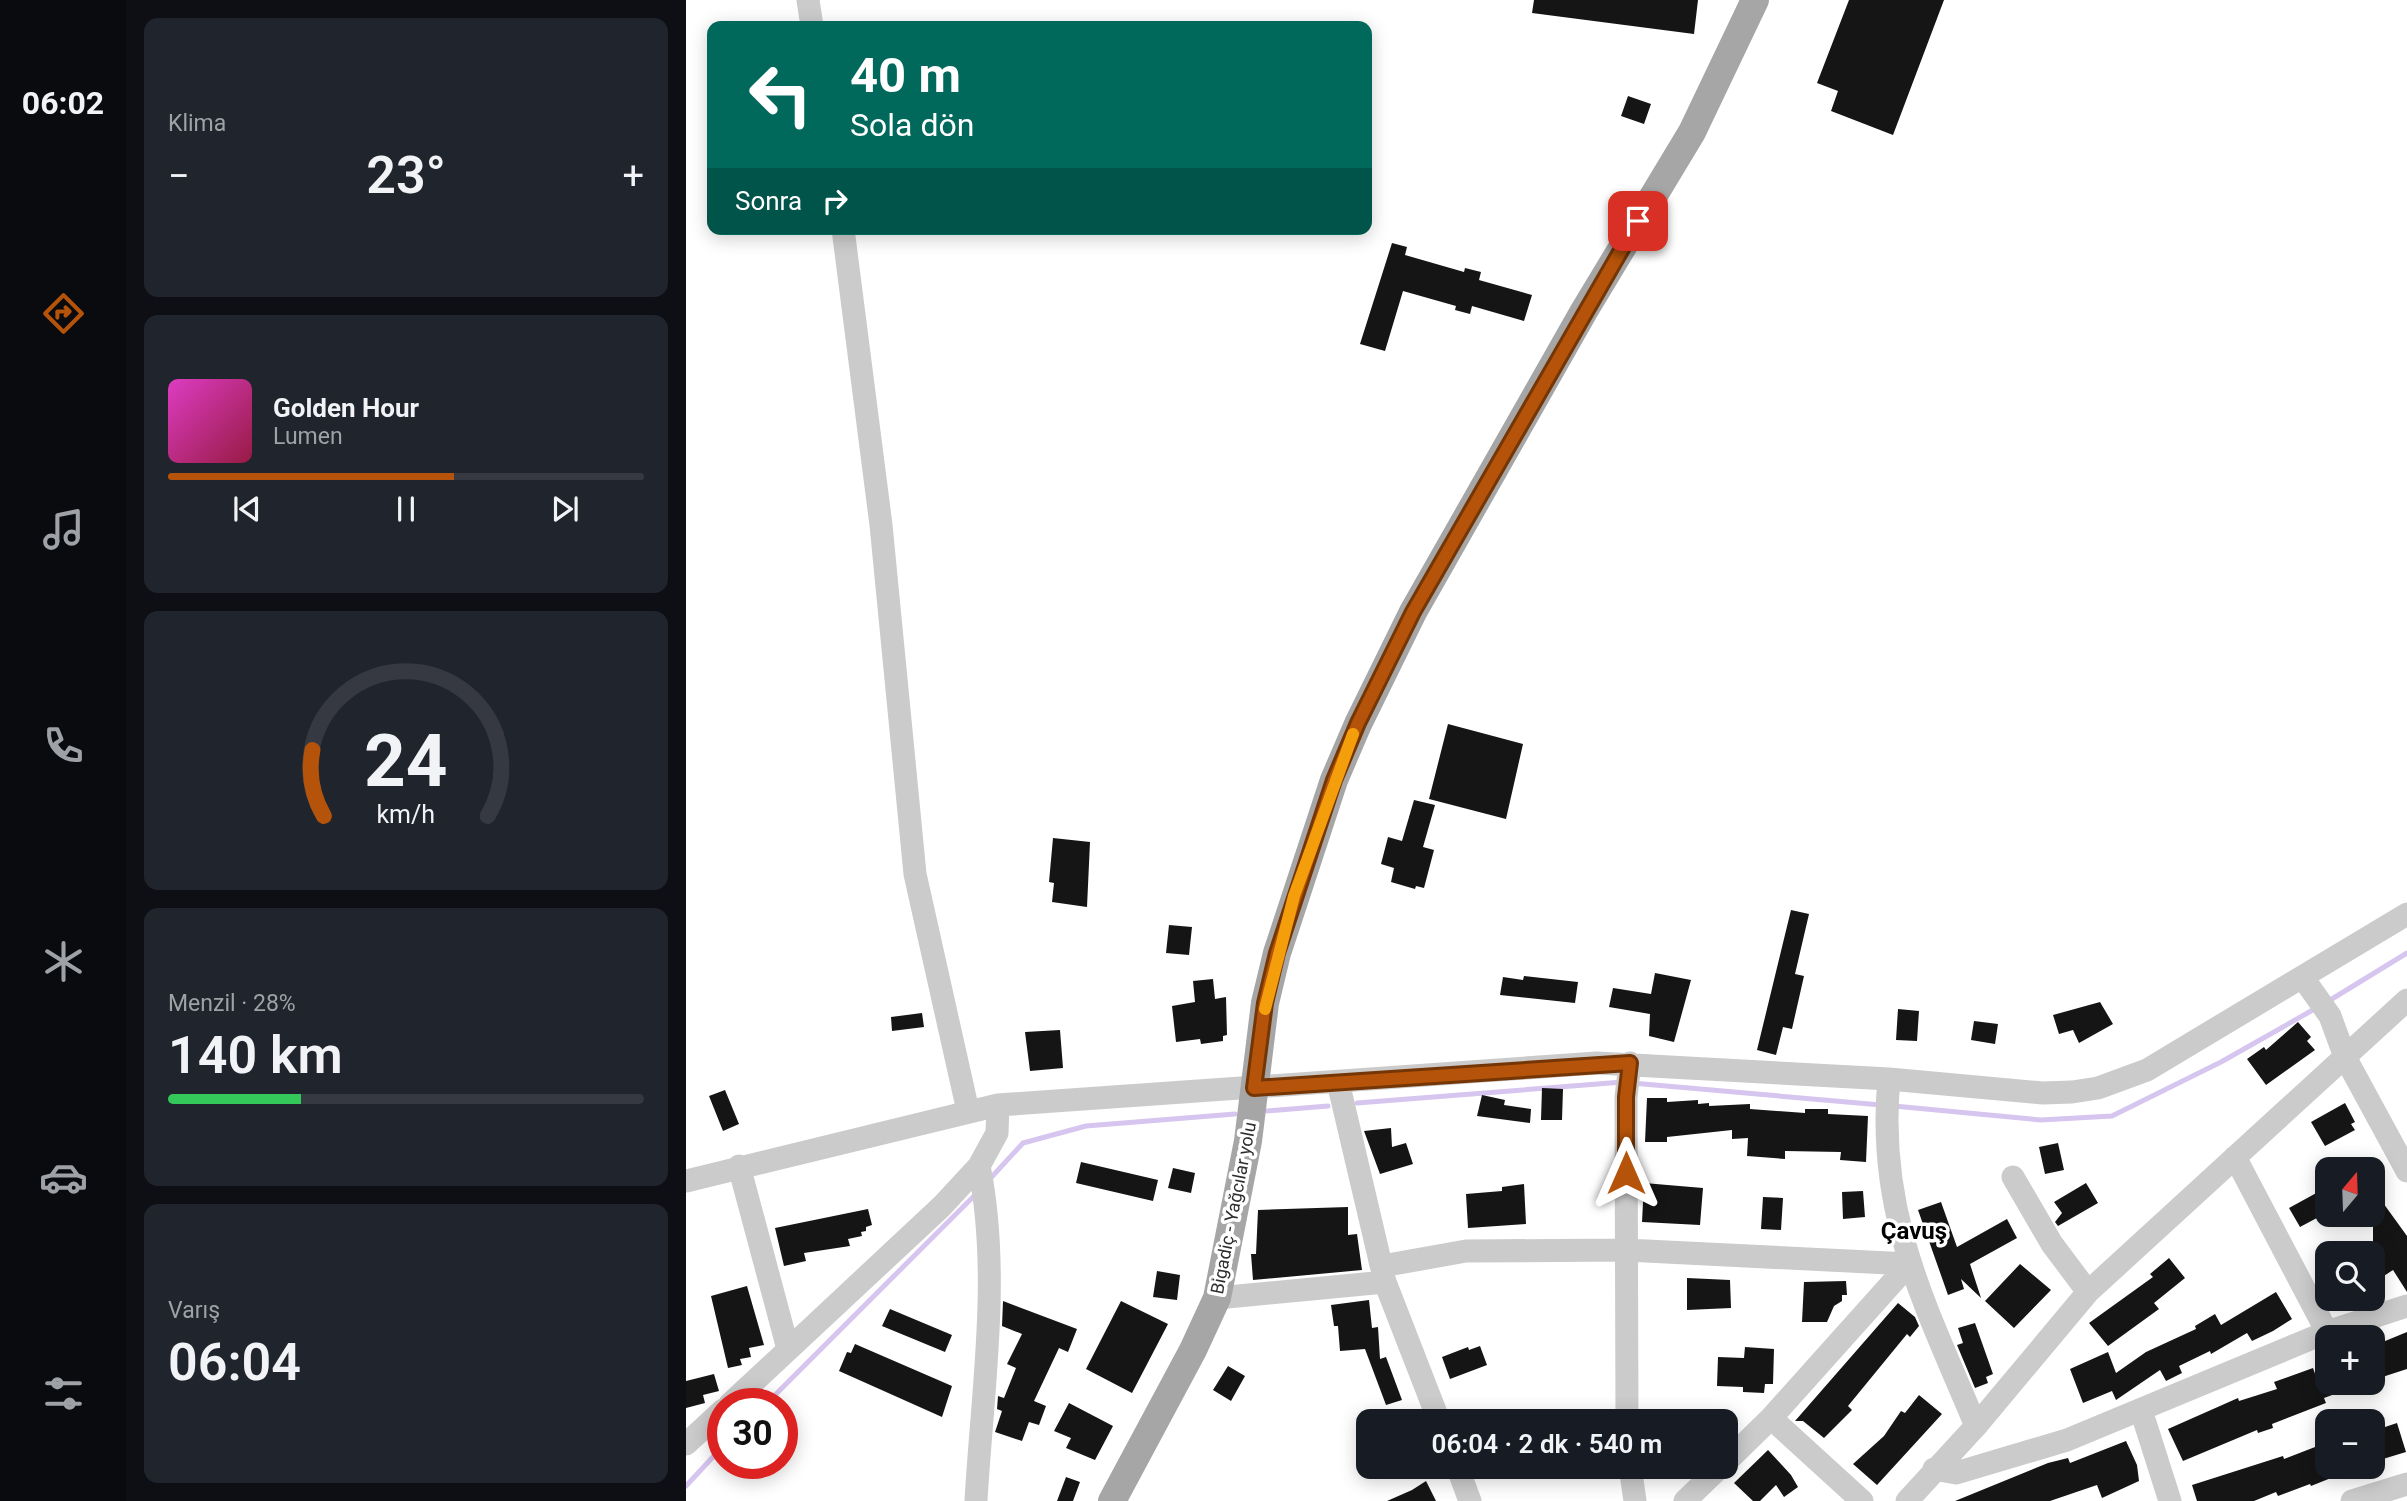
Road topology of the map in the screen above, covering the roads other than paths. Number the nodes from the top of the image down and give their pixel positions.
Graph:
1 (808, 0) edge
2 (1755, 0) edge
3 (811, 21) edge
4 (844, 235) edge
5 (2407, 914) edge
6 (2308, 986) junction
7 (2407, 1000) edge
8 (2345, 1057) junction
9 (1630, 1068) junction
10 (1338, 1082) junction
11 (1254, 1088) junction
12 (1887, 1094) junction
13 (998, 1105) junction
14 (968, 1111) junction
15 (2235, 1157) junction
16 (739, 1166) junction
17 (2407, 1171) edge
18 (980, 1172) junction
19 (2013, 1177) dead end
20 (686, 1181) edge
21 (1626, 1250) junction
22 (1909, 1264) junction
23 (1384, 1274) junction
24 (2088, 1292) junction
25 (1217, 1298) junction
26 (2407, 1306) edge
27 (2323, 1325) edge
28 (2349, 1325) edge
29 (2315, 1337) edge
30 (788, 1349) junction
31 (747, 1388) edge
32 (1435, 1409) edge
33 (1627, 1409) edge
34 (2141, 1410) junction
35 (1771, 1418) junction
36 (707, 1425) edge
37 (1976, 1426) junction
38 (686, 1444) edge
39 (1738, 1450) edge
40 (1934, 1469) junction
41 (1462, 1479) edge
42 (1632, 1479) edge
43 (1708, 1479) edge
44 (2407, 1484) edge
45 (976, 1501) edge
46 (1112, 1501) edge
47 (1470, 1501) edge
48 (1635, 1501) edge
49 (1685, 1501) edge
50 (1862, 1501) edge
51 (1907, 1501) edge
52 (2170, 1501) edge
53 (2352, 1501) edge

1 - 3 street
2 - 11 main road, Bigadiç - Yağcılar yolu
4 - 14 street
5 - 6 street
6 - 8 street
6 - 12 street
7 - 8 street
8 - 15 street
8 - 17 street
9 - 10 street
9 - 12 street
9 - 21 street
10 - 11 street
10 - 23 street
11 - 13 street
11 - 25 main road, Bigadiç - Yağcılar yolu
12 - 22 street
13 - 14 street
13 - 18 street
14 - 16 street
15 - 24 street
15 - 27 street
16 - 20 street
16 - 30 street
18 - 30 street
18 - 45 street
19 - 24 street
21 - 22 street
21 - 23 street
21 - 33 street
22 - 35 street
22 - 37 street
23 - 25 street
23 - 32 street
24 - 37 street
25 - 46 main road, Bigadiç - Yağcılar yolu
26 - 28 street
29 - 34 street
30 - 31 street
34 - 40 street
34 - 52 street
35 - 39 street
35 - 50 street
36 - 38 street
37 - 40 street
40 - 51 street
41 - 47 street
42 - 48 street
43 - 49 street
44 - 53 street

